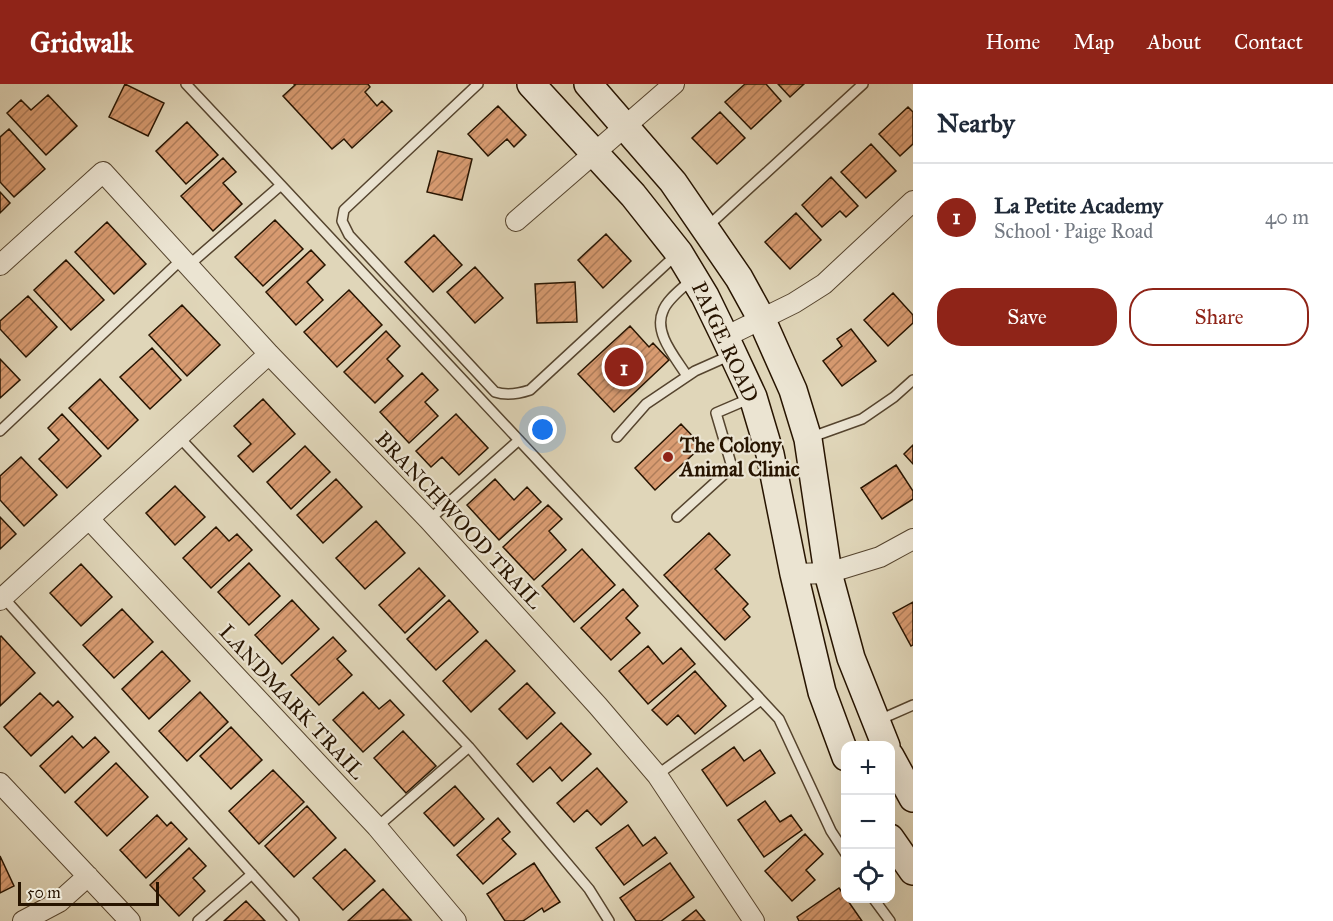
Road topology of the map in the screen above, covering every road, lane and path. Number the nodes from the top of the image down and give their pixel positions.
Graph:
1 (186, 84) edge
2 (478, 84) edge
3 (531, 84) edge
4 (588, 84) edge
5 (674, 84) edge
6 (863, 84) edge
7 (626, 126) junction
8 (595, 153) junction
9 (281, 185) junction
10 (913, 201) edge
11 (516, 221) dead end
12 (706, 228) junction
13 (679, 253) junction
14 (186, 262) junction
15 (0, 265) edge
16 (694, 277) junction
17 (761, 318) junction
18 (729, 345) junction
19 (269, 354) junction
20 (687, 376) junction
21 (913, 380) edge
22 (753, 397) junction
23 (0, 431) edge
24 (178, 437) junction
25 (617, 437) dead end
26 (808, 439) junction
27 (519, 440) junction
28 (677, 517) dead end
29 (89, 519) junction
30 (429, 520) junction
31 (913, 539) edge
32 (828, 573) junction
33 (794, 574) junction
34 (2, 598) edge
35 (761, 700) junction
36 (913, 705) edge
37 (880, 734) edge
38 (841, 743) edge
39 (469, 747) junction
40 (895, 764) edge
41 (657, 775) junction
42 (0, 783) edge
43 (913, 798) edge
44 (377, 827) junction
45 (895, 844) edge
46 (843, 849) edge
47 (913, 872) edge
48 (252, 873) junction
49 (88, 876) junction
50 (877, 903) edge
51 (23, 921) edge
52 (130, 921) edge
53 (198, 921) edge
54 (294, 921) edge
55 (456, 921) edge
56 (609, 921) edge
57 (754, 921) edge
58 (890, 921) edge

1 - 9 lane
2 - 13 lane
3 - 8 main road, PAIGE ROAD
4 - 7 main road, PAIGE ROAD
5 - 7 street
6 - 12 lane
7 - 8 street
7 - 12 main road, PAIGE ROAD
8 - 11 street
8 - 13 main road, PAIGE ROAD
9 - 14 lane
9 - 27 lane
10 - 17 street
12 - 17 main road, PAIGE ROAD
13 - 16 main road, PAIGE ROAD
14 - 15 street, BRANCHWOOD TRAIL
14 - 19 street, BRANCHWOOD TRAIL
14 - 23 lane
16 - 18 main road, PAIGE ROAD
16 - 20 lane
17 - 18 street
17 - 26 main road, PAIGE ROAD
18 - 20 lane
18 - 22 main road, PAIGE ROAD
19 - 24 street
19 - 30 street, BRANCHWOOD TRAIL
20 - 25 lane
21 - 26 lane
22 - 28 lane
22 - 33 main road, PAIGE ROAD
24 - 29 street
24 - 39 lane
26 - 32 main road, PAIGE ROAD
27 - 30 lane
27 - 35 lane
29 - 34 street
29 - 44 street, LANDMARK TRAIL
30 - 41 street, BRANCHWOOD TRAIL
31 - 32 street
32 - 33 street
32 - 37 main road, PAIGE ROAD
33 - 38 main road, PAIGE ROAD
34 - 48 lane
35 - 41 lane
35 - 46 lane
36 - 37 lane
39 - 44 lane
39 - 56 lane
40 - 43 main road
41 - 57 street, BRANCHWOOD TRAIL
42 - 49 street
44 - 55 street, LANDMARK TRAIL
45 - 47 main road
48 - 53 lane
48 - 54 lane
49 - 51 street
49 - 52 street
50 - 58 lane

